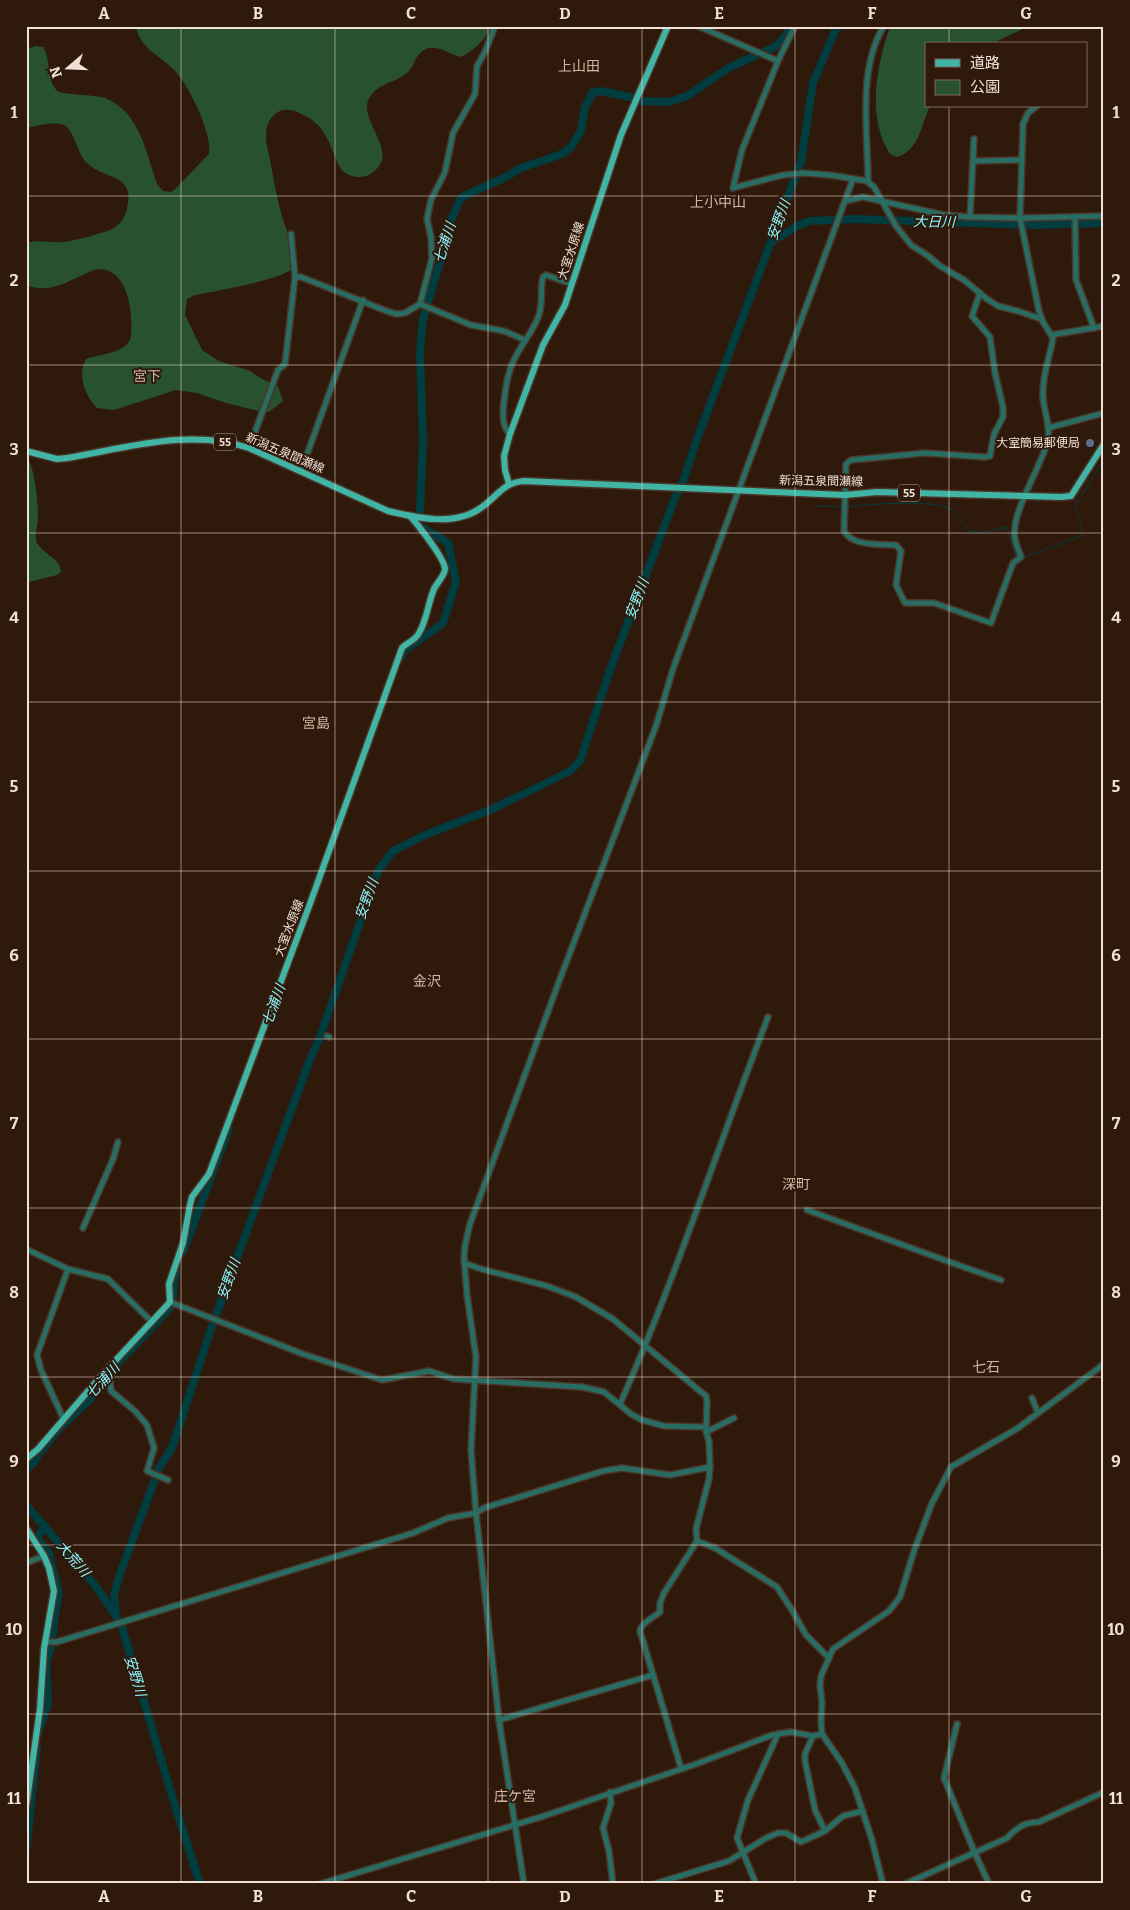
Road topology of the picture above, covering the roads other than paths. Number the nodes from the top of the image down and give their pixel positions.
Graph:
1 (495, 26) edge
2 (668, 26) edge
3 (698, 26) edge
4 (795, 26) edge
5 (884, 26) edge
6 (778, 61) junction
7 (1034, 108) edge
8 (974, 139) dead end
9 (1022, 160) junction
10 (973, 161) junction
11 (853, 179) junction
12 (868, 182) junction
13 (844, 201) junction
14 (882, 201) junction
15 (970, 216) junction
16 (1104, 216) edge
17 (1020, 218) junction
18 (1075, 218) junction
19 (291, 234) dead end
20 (295, 277) junction
21 (572, 284) junction
22 (980, 293) junction
23 (363, 300) junction
24 (420, 304) junction
25 (1041, 319) junction
26 (1104, 326) edge
27 (1094, 328) junction
28 (1051, 335) junction
29 (525, 340) junction
30 (1104, 413) edge
31 (1048, 428) junction
32 (510, 434) junction
33 (1104, 444) edge
34 (250, 448) junction
35 (26, 451) edge
36 (301, 471) junction
37 (509, 484) junction
38 (738, 490) junction
39 (845, 495) junction
40 (1026, 496) junction
41 (411, 517) junction
42 (768, 1017) dead end
43 (118, 1142) dead end
44 (807, 1210) dead end
45 (83, 1228) dead end
46 (26, 1249) edge
47 (464, 1263) junction
48 (68, 1269) junction
49 (1001, 1280) dead end
50 (170, 1302) junction
51 (152, 1322) junction
52 (645, 1347) junction
53 (1104, 1364) edge
54 (102, 1375) junction
55 (475, 1380) junction
56 (1032, 1398) dead end
57 (620, 1404) junction
58 (1038, 1413) junction
59 (734, 1418) dead end
60 (64, 1420) junction
61 (706, 1429) junction
62 (26, 1459) edge
63 (710, 1467) junction
64 (166, 1479) dead end
65 (476, 1512) junction
66 (26, 1528) edge
67 (697, 1541) junction
68 (44, 1556) junction
69 (26, 1563) edge
70 (49, 1642) junction
71 (828, 1658) junction
72 (653, 1675) junction
73 (499, 1720) junction
74 (957, 1724) dead end
75 (778, 1734) junction
76 (822, 1734) junction
77 (813, 1736) junction
78 (681, 1768) junction
79 (27, 1786) edge
80 (610, 1792) junction
81 (1104, 1792) edge
82 (26, 1807) edge
83 (863, 1811) junction
84 (516, 1824) junction
85 (825, 1831) junction
86 (974, 1851) junction
87 (743, 1853) junction
88 (320, 1884) edge
89 (524, 1884) edge
90 (613, 1884) edge
91 (654, 1884) edge
92 (756, 1884) edge
93 (883, 1884) edge
94 (905, 1884) edge
95 (989, 1884) edge

1 - 24 street
2 - 21 main road, 大室水原線
3 - 6 street
4 - 6 street
5 - 12 street
6 - 11 street
7 - 9 street
8 - 10 street
9 - 10 street
9 - 17 street
10 - 15 street
11 - 12 street
11 - 13 street
12 - 14 street
13 - 14 street
13 - 38 street
14 - 15 street
14 - 22 street
15 - 17 street
16 - 18 street
17 - 18 street
17 - 25 street
18 - 27 street
19 - 20 street
20 - 23 street
20 - 34 street
21 - 29 street
21 - 32 main road, 大室水原線
22 - 25 street
22 - 39 street
23 - 24 street
23 - 36 street
24 - 29 street
25 - 28 street
26 - 27 street
27 - 28 street
28 - 31 street
29 - 32 street
30 - 31 street
31 - 40 street
32 - 37 main road, 大室水原線
33 - 40 main road, 新潟五泉間瀬線 / 55
34 - 35 main road, 新潟五泉間瀬線 / 55
34 - 36 main road, 新潟五泉間瀬線 / 55
36 - 41 main road, 新潟五泉間瀬線 / 55
37 - 38 main road, 新潟五泉間瀬線 / 55
37 - 41 main road, 55
38 - 39 main road, 新潟五泉間瀬線 / 55
38 - 47 street
39 - 40 main road, 新潟五泉間瀬線 / 55
39 - 40 street
41 - 50 main road, 大室水原線
42 - 52 street
43 - 45 street
44 - 49 street
46 - 48 street
47 - 52 street
47 - 55 street
48 - 51 street
48 - 60 street
50 - 51 main road
50 - 55 street
51 - 54 main road
52 - 57 street
52 - 61 street
53 - 58 street
54 - 60 main road
54 - 64 street
55 - 57 street
55 - 65 street
56 - 58 street
57 - 61 street
58 - 71 street
59 - 61 street
60 - 62 main road
61 - 63 street
63 - 65 street
63 - 67 street
65 - 70 street
65 - 73 street
66 - 68 main road
67 - 71 street
67 - 72 street
68 - 69 street
68 - 70 main road
70 - 79 main road
71 - 76 street
72 - 73 street
72 - 78 street
73 - 84 street
74 - 86 street
75 - 77 street
75 - 78 street
75 - 87 street
76 - 77 street
76 - 83 street
77 - 85 street
78 - 80 street
79 - 82 main road
80 - 84 street
80 - 90 street
81 - 86 street
83 - 85 street
83 - 93 street
84 - 88 street
84 - 89 street
85 - 87 street
86 - 94 street
86 - 95 street
87 - 91 street
87 - 92 street

